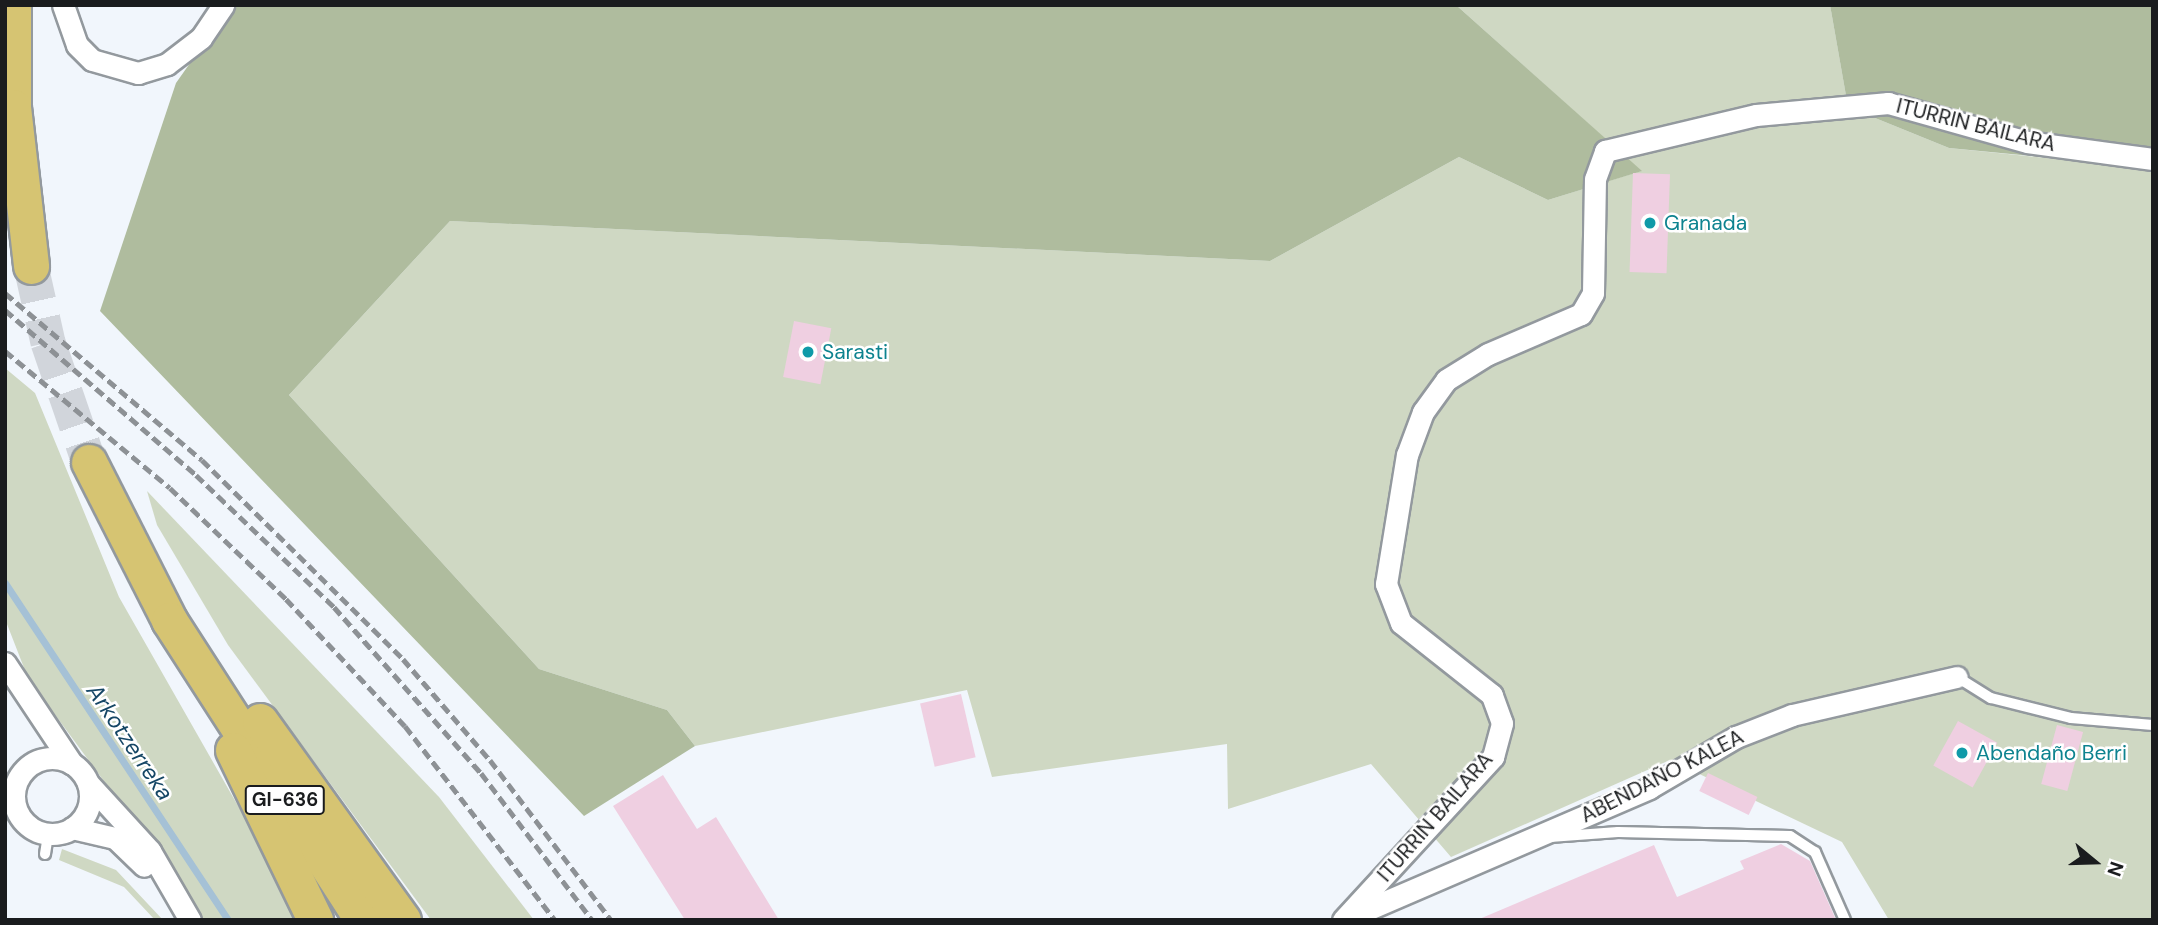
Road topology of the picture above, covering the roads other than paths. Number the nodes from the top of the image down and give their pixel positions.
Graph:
1 (13, 5) edge
2 (63, 5) edge
3 (223, 5) edge
4 (2153, 159) edge
5 (31, 265) tunnel mouth
6 (89, 462) tunnel mouth
7 (153, 594) junction
8 (5, 663) edge
9 (1957, 677) joint
10 (208, 681) junction
11 (2153, 725) edge
12 (72, 764) junction
13 (88, 783) junction
14 (14, 818) edge
15 (72, 828) junction
16 (1533, 839) junction
17 (1381, 913) edge
18 (178, 920) edge
19 (190, 920) edge
20 (315, 920) edge
21 (362, 920) edge
22 (404, 920) edge
23 (1343, 920) edge
24 (1845, 920) edge

1 - 5 main road
2 - 3 street
4 - 23 street, ITURRIN BAILARA
6 - 7 main road, GI-636
7 - 10 main road, GI-636
7 - 22 main road
8 - 12 street
9 - 11 lane
9 - 16 street, ABENDAÑO KALEA
10 - 20 main road
10 - 21 main road, GI-636
12 - 13 street
12 - 14 street
13 - 15 street
13 - 19 street
14 - 15 street
15 - 18 street
16 - 17 street, ABENDAÑO KALEA
16 - 24 lane
17 - 23 street, ABENDAÑO KALEA

